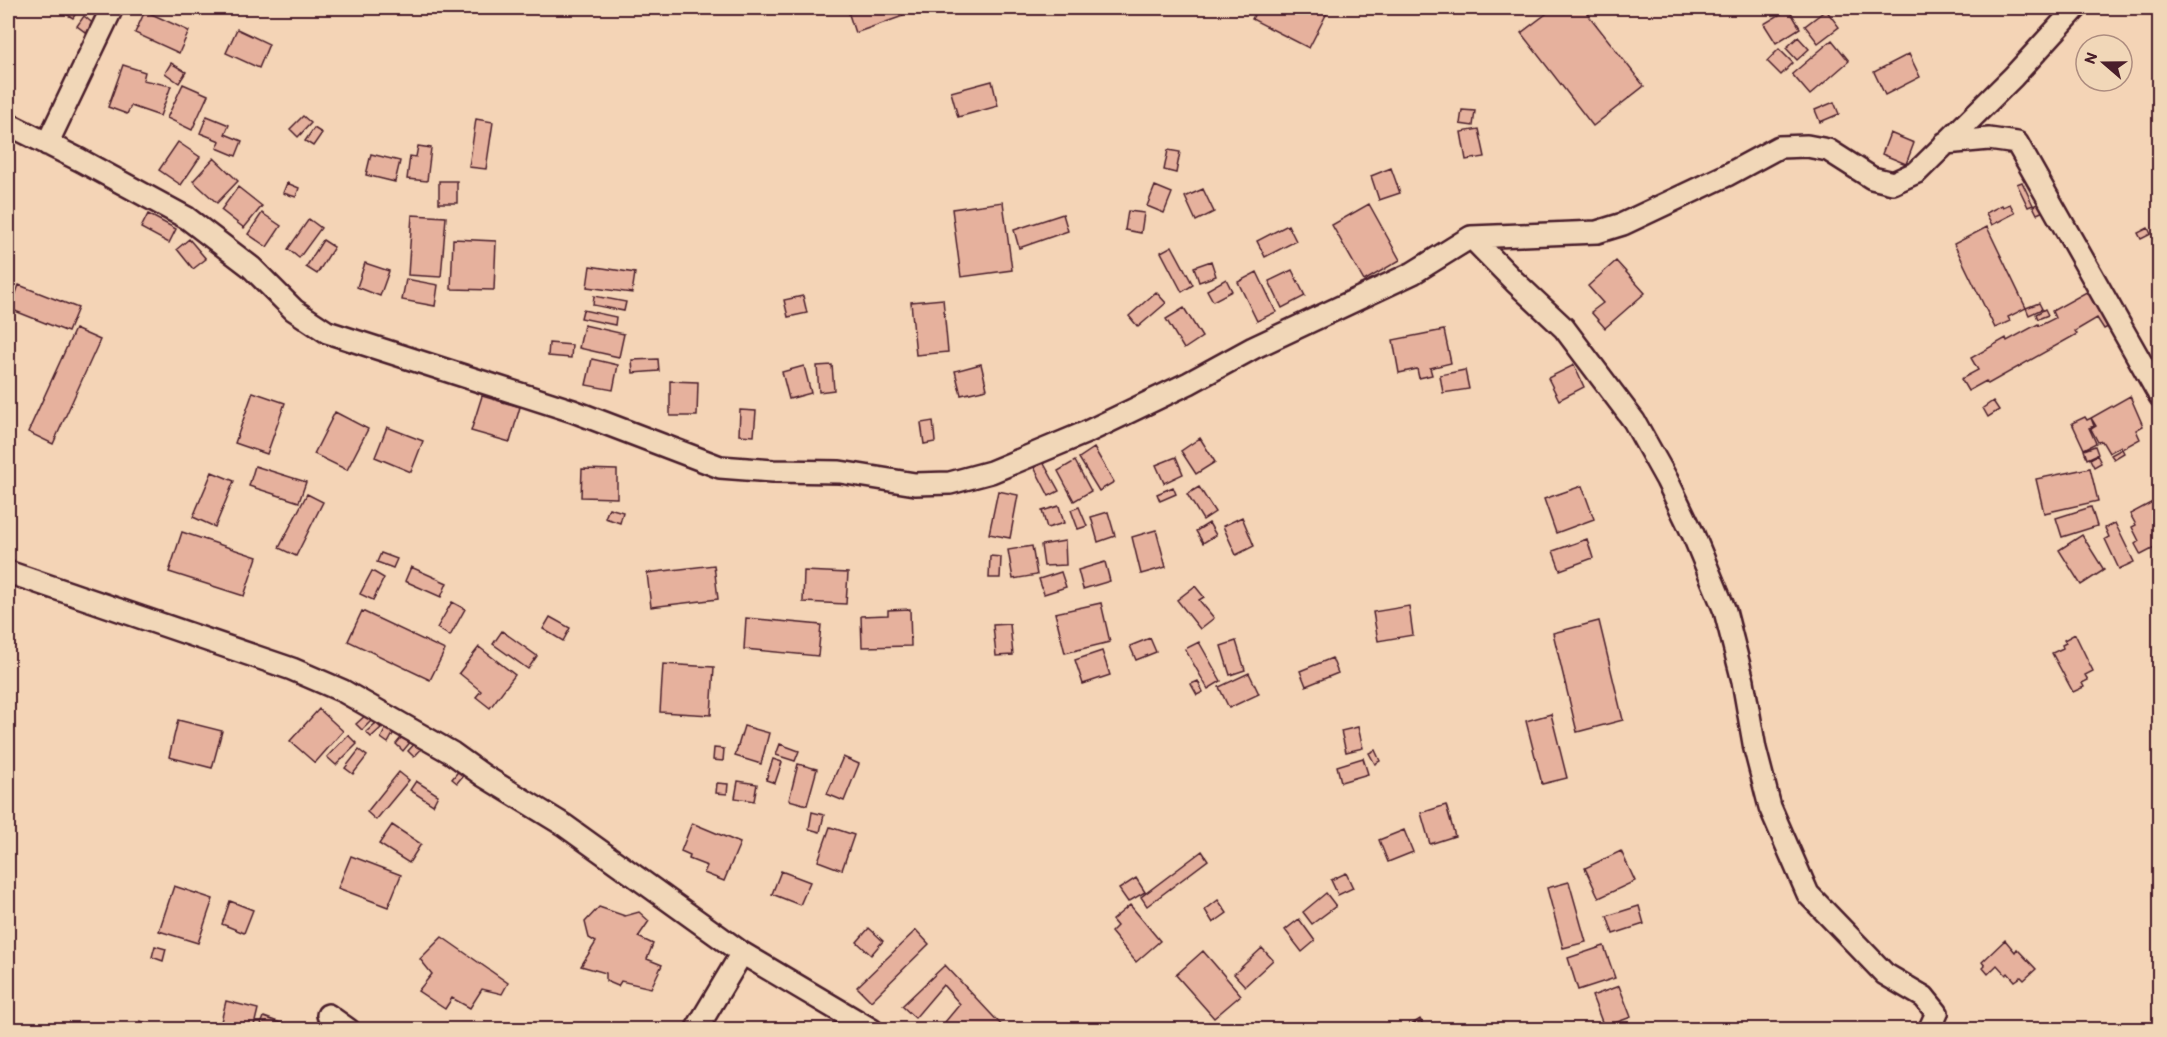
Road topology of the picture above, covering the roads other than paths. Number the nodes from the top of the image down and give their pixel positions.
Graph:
1 (112, 8) edge
2 (2076, 8) edge
3 (8, 124) edge
4 (1945, 143) junction
5 (47, 144) junction
6 (1471, 237) junction
7 (2160, 396) edge
8 (8, 572) edge
9 (742, 953) junction
10 (328, 1016) dead end
11 (349, 1029) edge
12 (696, 1029) edge
13 (872, 1029) edge
14 (1929, 1029) edge

1 - 5 street
2 - 4 street
3 - 5 street
4 - 6 street
4 - 7 street
5 - 6 street
6 - 14 street
8 - 9 street
9 - 12 street
9 - 13 street
10 - 11 street

